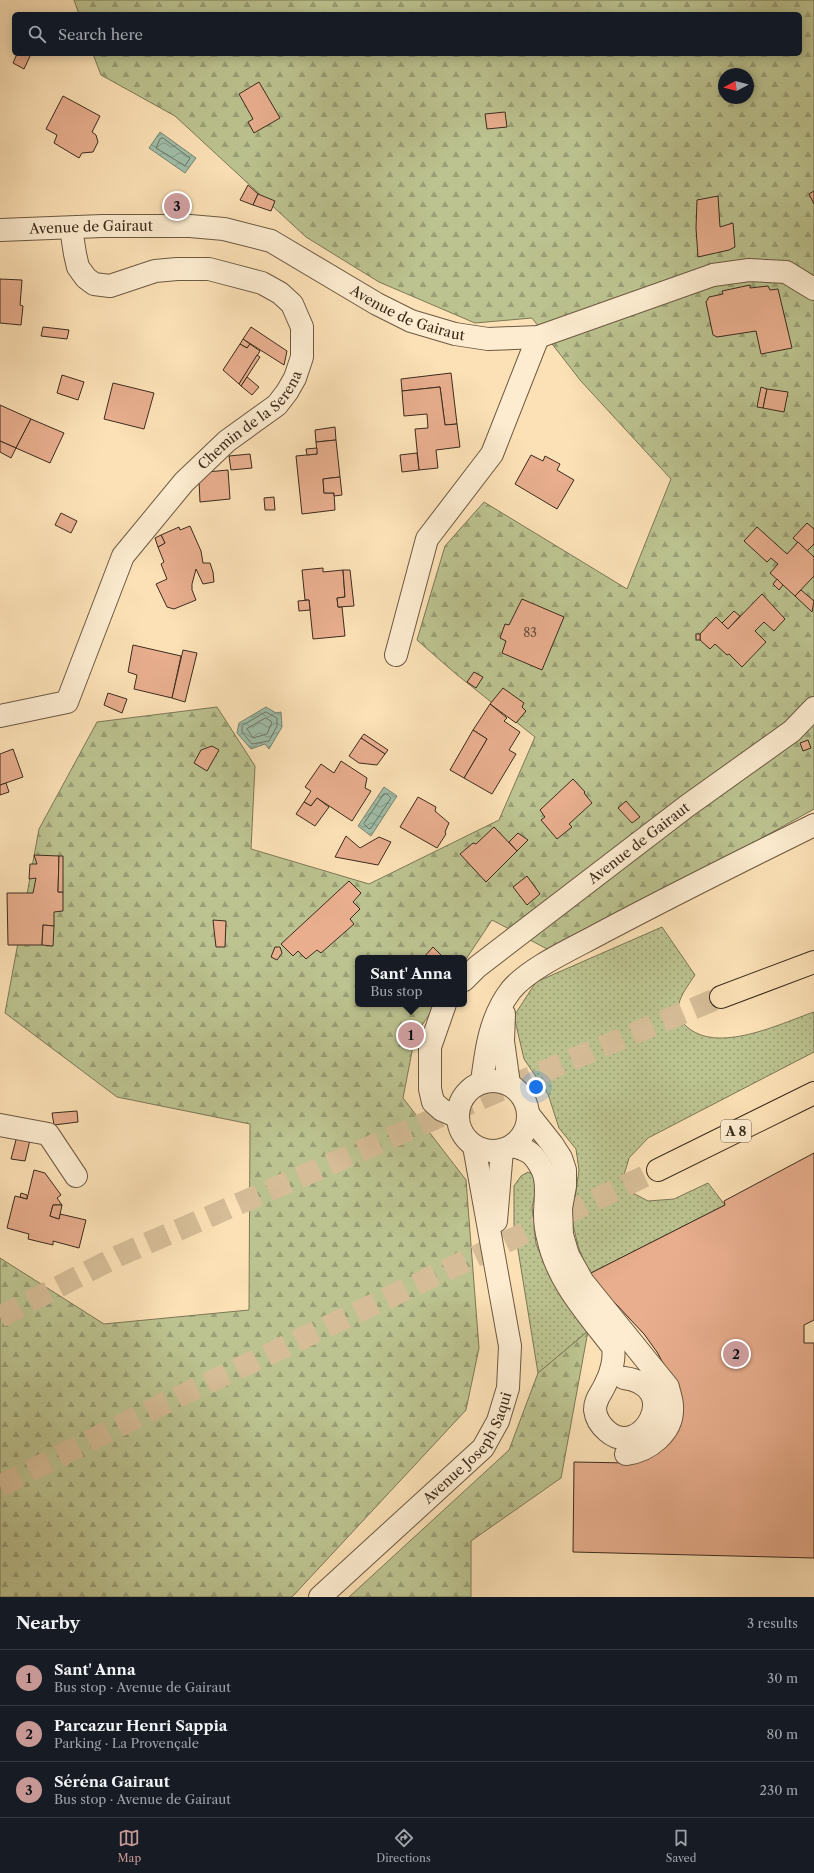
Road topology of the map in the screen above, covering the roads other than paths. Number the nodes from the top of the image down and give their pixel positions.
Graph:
1 (71, 228) junction
2 (0, 230) edge
3 (814, 289) edge
4 (538, 337) junction
5 (396, 655) dead end
6 (814, 708) edge
7 (0, 716) edge
8 (814, 825) edge
9 (814, 962) edge
10 (467, 977) edge
11 (511, 991) junction
12 (721, 997) tunnel mouth
13 (445, 1007) edge
14 (482, 1082) junction
15 (509, 1084) junction
16 (814, 1093) edge
17 (529, 1115) junction
18 (458, 1117) junction
19 (0, 1125) edge
20 (474, 1146) junction
21 (507, 1148) junction
22 (658, 1170) tunnel mouth
23 (76, 1176) dead end
24 (494, 1252) junction
25 (624, 1378) dead end
26 (626, 1454) dead end
27 (320, 1597) edge

1 - 2 street, Avenue de Gairaut
1 - 4 street, Avenue de Gairaut
1 - 7 street, Chemin de la Serena
3 - 4 street, Avenue de Gairaut
4 - 5 street
6 - 10 street, Avenue de Gairaut
8 - 11 street
9 - 12 highway
11 - 14 street
11 - 15 street
13 - 18 street
14 - 15 street
14 - 18 street
15 - 17 street
16 - 22 highway, A 8
17 - 21 street
17 - 26 street
18 - 20 street
19 - 23 street
20 - 21 street
20 - 24 street, Avenue Joseph Saqui
21 - 24 street, Avenue Joseph Saqui
21 - 25 street
24 - 27 street, Avenue Joseph Saqui

